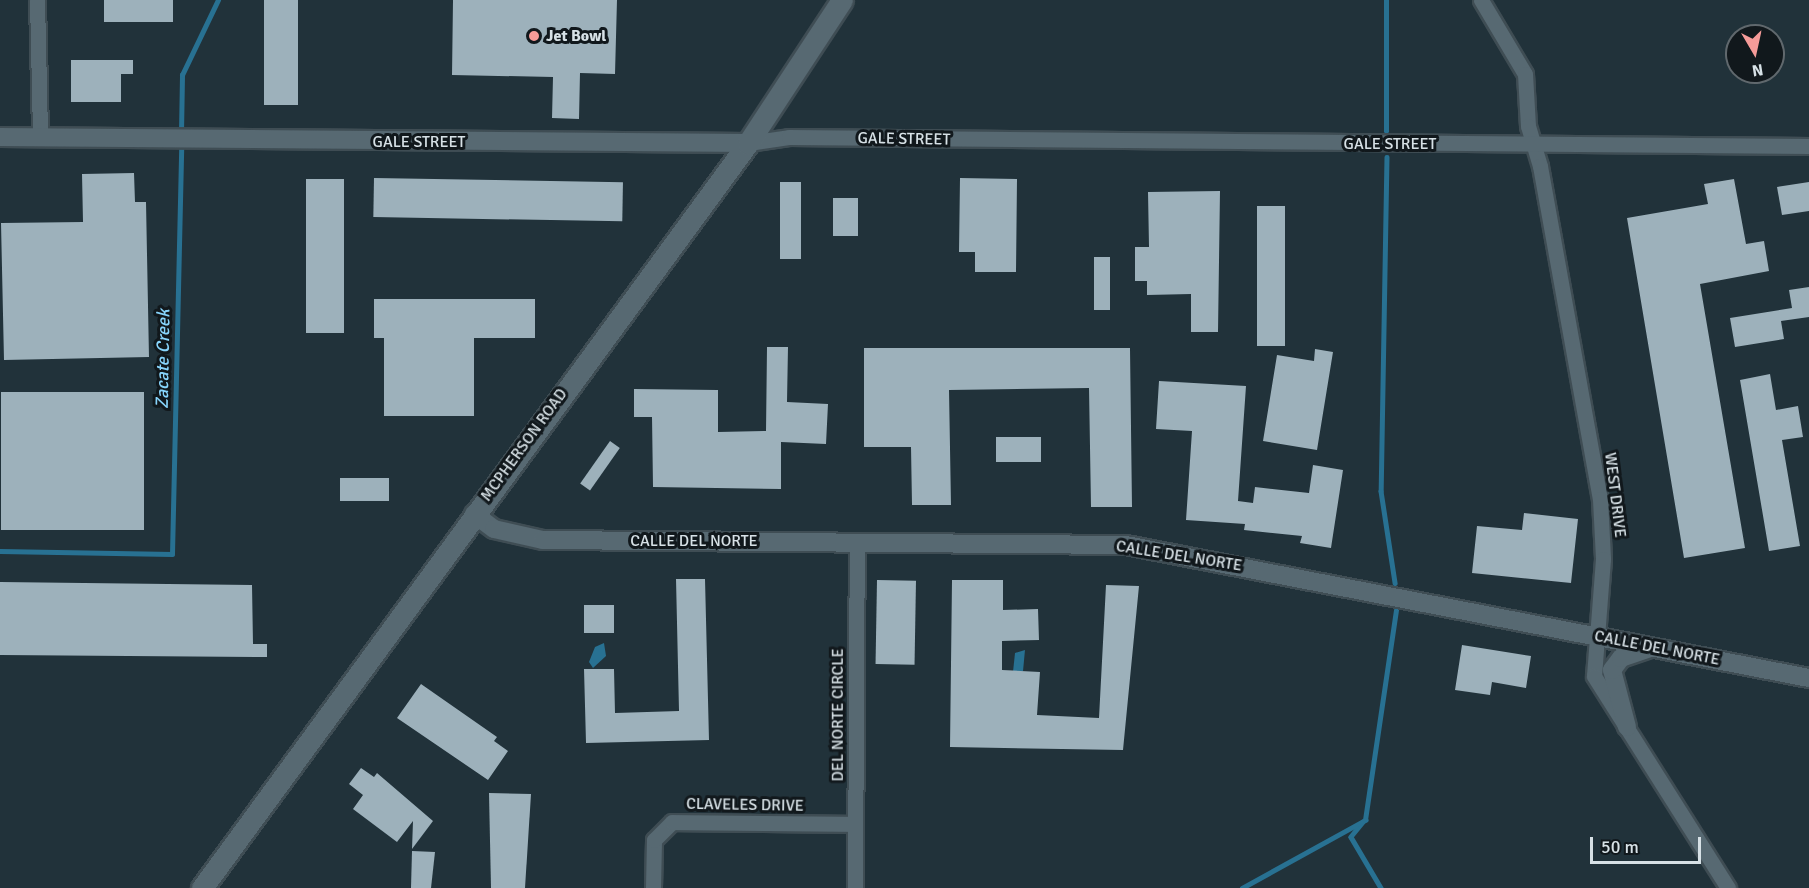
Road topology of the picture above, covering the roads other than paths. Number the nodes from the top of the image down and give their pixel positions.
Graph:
1 (37, 0) edge
2 (842, 0) edge
3 (1481, 0) edge
4 (0, 137) edge
5 (40, 137) junction
6 (748, 143) junction
7 (1531, 145) junction
8 (1809, 146) edge
9 (474, 514) junction
10 (857, 542) junction
11 (1593, 636) junction
12 (1657, 646) junction
13 (1809, 678) edge
14 (1627, 727) junction
15 (855, 824) junction
16 (202, 888) edge
17 (653, 888) edge
18 (855, 888) edge
19 (1728, 888) edge

1 - 5 street
2 - 6 main road, MCPHERSON ROAD
3 - 7 street, WEST DRIVE
4 - 5 street, GALE STREET
5 - 6 street, GALE STREET
6 - 7 street, GALE STREET
6 - 9 main road, MCPHERSON ROAD
7 - 8 street, GALE STREET
7 - 11 street, WEST DRIVE
9 - 10 street, CALLE DEL NORTE
9 - 16 main road, MCPHERSON ROAD
10 - 11 street, CALLE DEL NORTE
10 - 15 street, DEL NORTE CIRCLE
11 - 12 street, CALLE DEL NORTE
11 - 14 street, WEST DRIVE
12 - 13 street, CALLE DEL NORTE
12 - 14 street
14 - 19 street, WEST DRIVE
15 - 17 street, CLAVELES DRIVE
15 - 18 street, DEL NORTE CIRCLE

